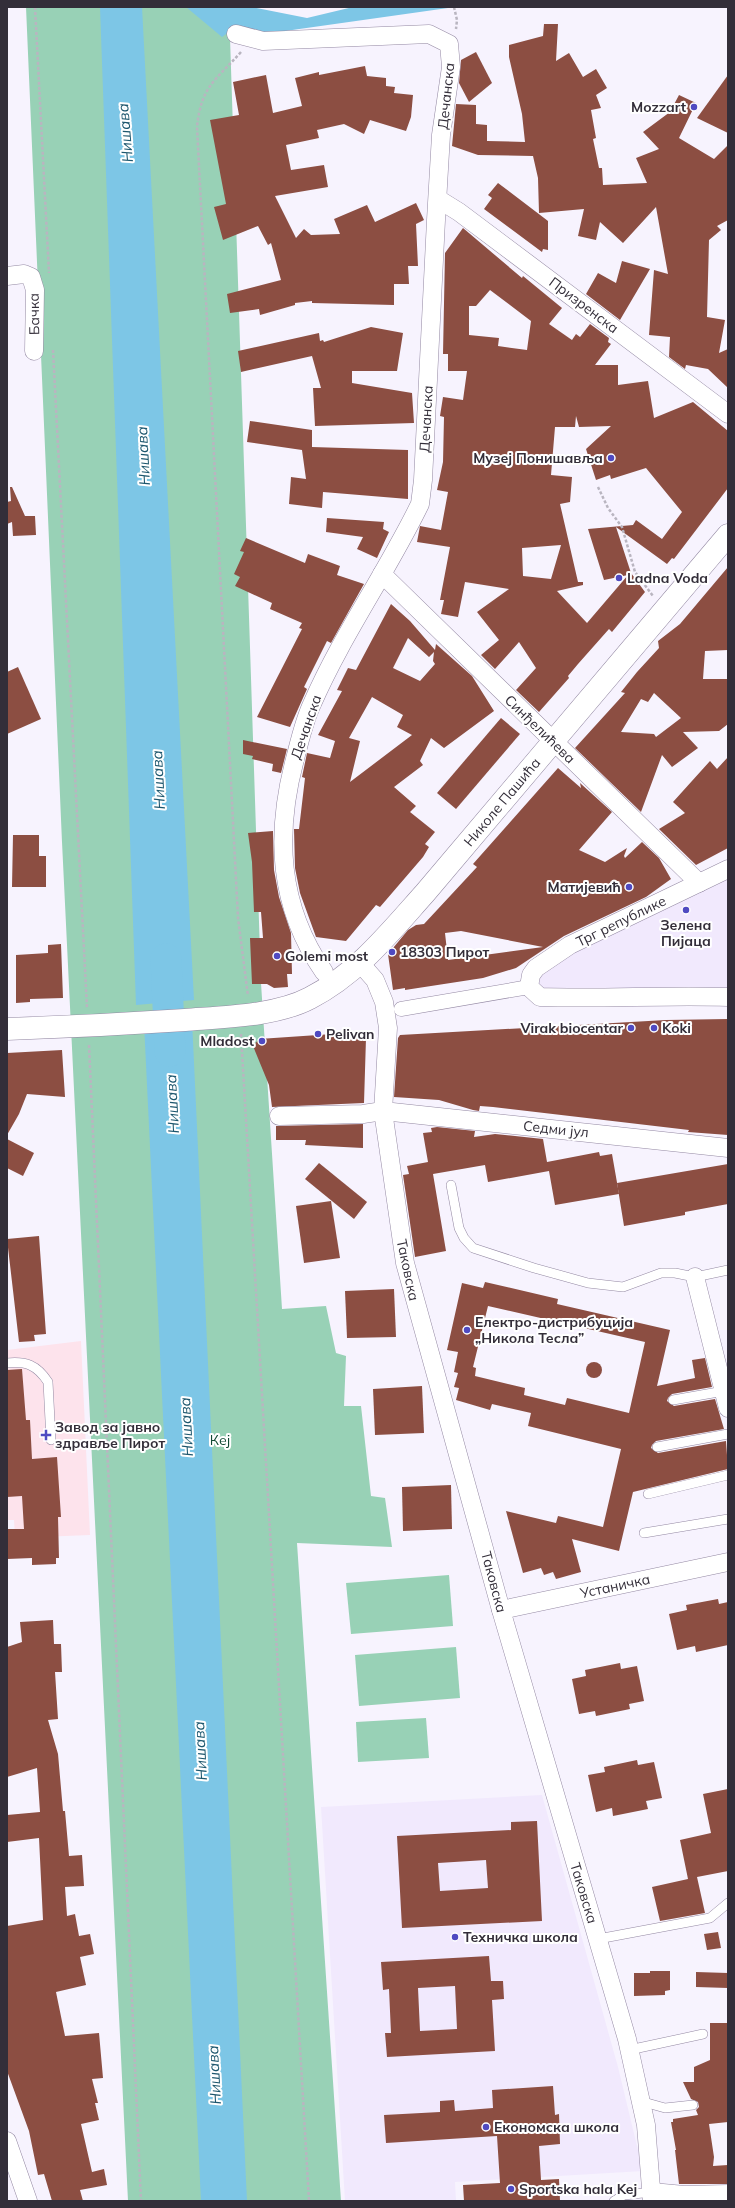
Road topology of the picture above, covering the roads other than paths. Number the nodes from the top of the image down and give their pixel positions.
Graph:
1 (236, 34) dead end
2 (438, 199) junction
3 (7, 276) edge
4 (34, 351) dead end
5 (728, 414) edge
6 (728, 535) edge
7 (382, 574) junction
8 (553, 741) junction
9 (728, 869) edge
10 (699, 883) junction
11 (360, 963) junction
12 (324, 972) dead end
13 (529, 987) junction
14 (728, 997) edge
15 (401, 1009) dead end
16 (7, 1029) edge
17 (383, 1111) junction
18 (278, 1116) dead end
19 (728, 1148) edge
20 (451, 1186) dead end
21 (728, 1270) edge
22 (695, 1277) junction
23 (7, 1363) edge
24 (724, 1390) junction
25 (674, 1400) dead end
26 (728, 1408) edge
27 (728, 1434) edge
28 (50, 1440) dead end
29 (657, 1447) dead end
30 (728, 1476) edge
31 (648, 1494) dead end
32 (728, 1519) edge
33 (644, 1533) dead end
34 (728, 1562) edge
35 (501, 1610) junction
36 (728, 1903) edge
37 (598, 1939) junction
38 (702, 2034) dead end
39 (629, 2050) junction
40 (640, 2101) junction
41 (694, 2105) dead end
42 (7, 2141) edge
43 (728, 2194) edge
44 (652, 2197) edge
45 (28, 2201) edge
46 (614, 2201) edge

1 - 2 street, Дечанска
2 - 5 street, Призренска
2 - 7 street, Дечанска
3 - 4 street, Бачка
6 - 8 main road, Николе Пашића
7 - 8 street, Синђелићева
7 - 12 street, Дечанска
8 - 10 street, Синђелићева
8 - 11 main road, Николе Пашића
9 - 10 street, Трг републике
10 - 13 street, Трг републике
11 - 16 main road, Николе Пашића
11 - 17 street, Таковска
13 - 14 street
13 - 15 street
17 - 18 street, Седми јул
17 - 19 street, Седми јул
17 - 35 street, Таковска
20 - 22 lane
21 - 22 lane
22 - 24 street
23 - 28 lane
24 - 25 lane
24 - 26 street
27 - 29 lane
30 - 31 lane
32 - 33 lane
34 - 35 street, Устаничка
35 - 37 street, Таковска
36 - 37 lane
37 - 39 street, Таковска
38 - 39 lane
39 - 40 street, Таковска
40 - 41 lane
40 - 44 street, Таковска
42 - 45 street
43 - 44 street
44 - 46 lane

